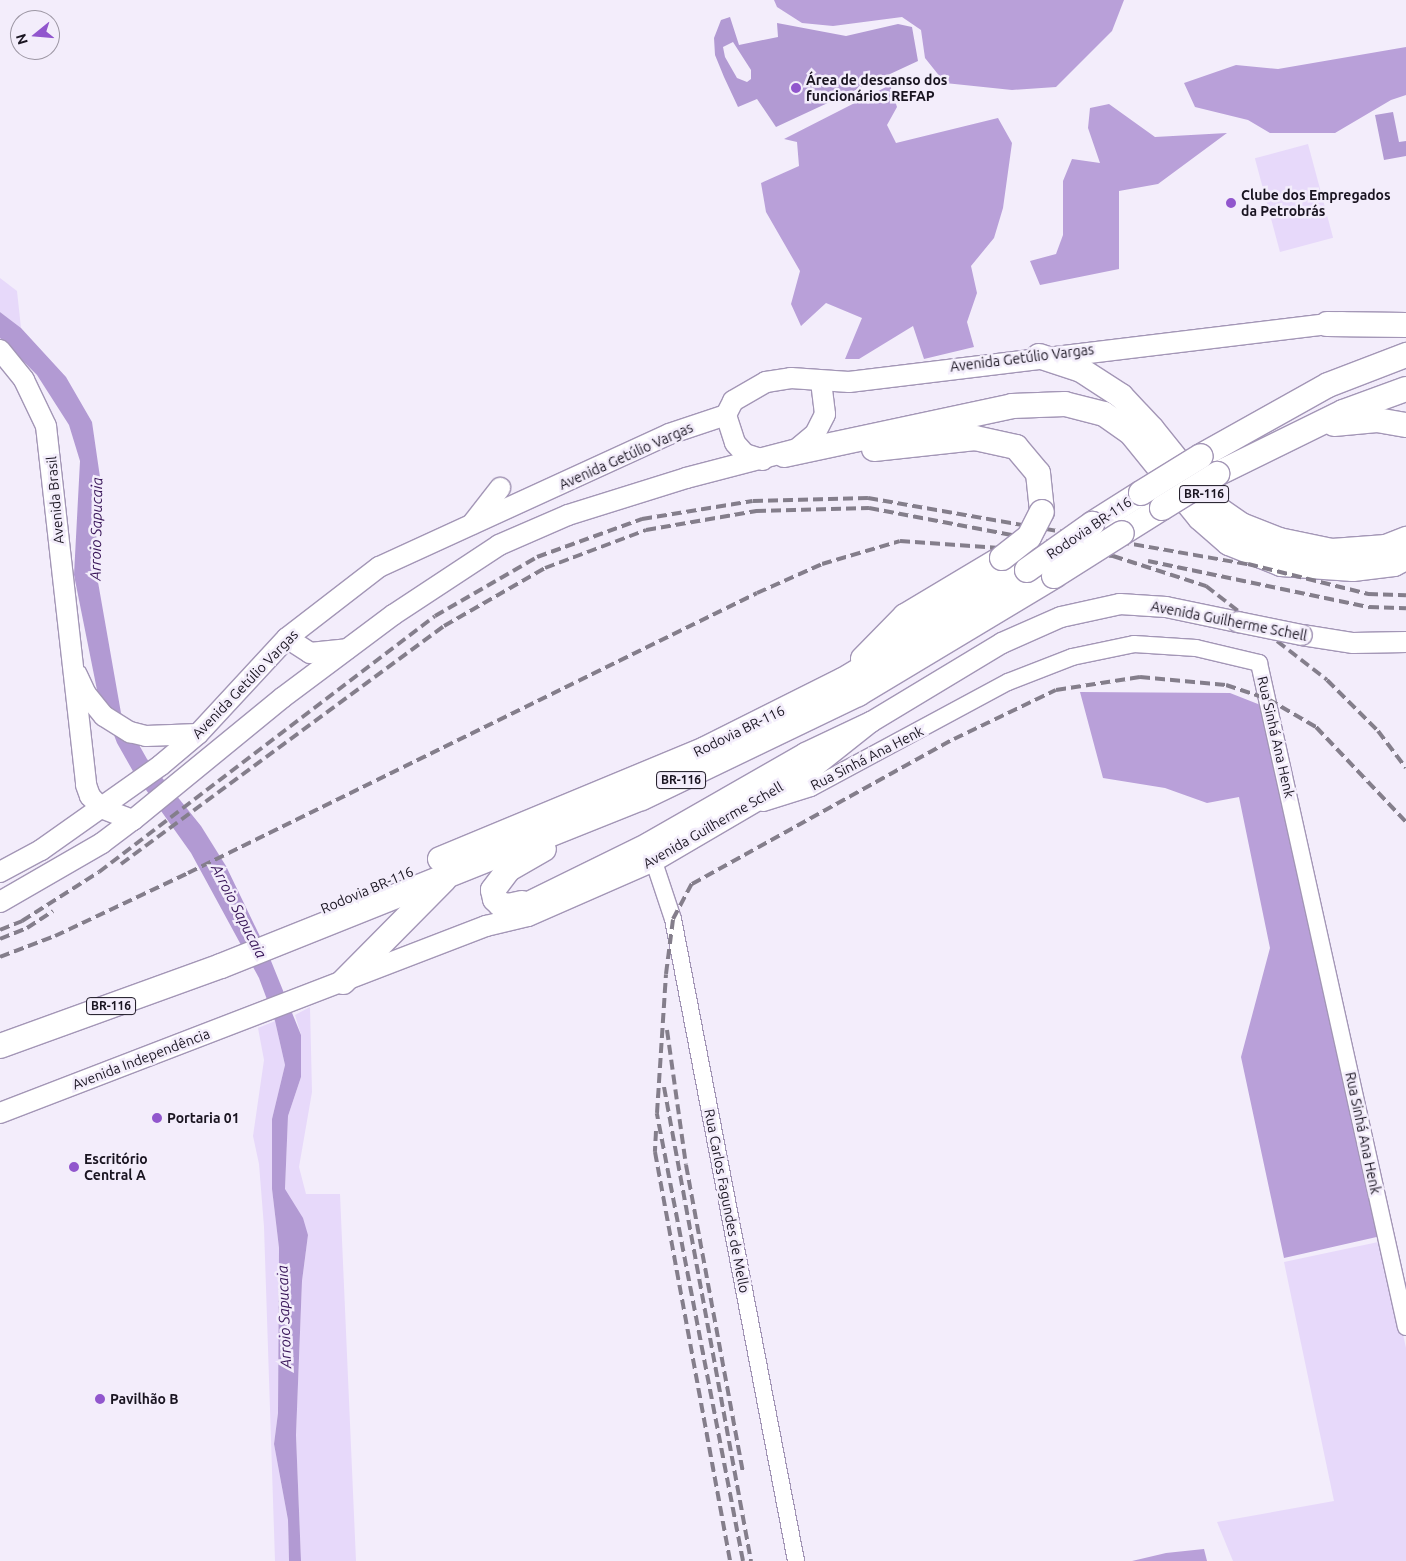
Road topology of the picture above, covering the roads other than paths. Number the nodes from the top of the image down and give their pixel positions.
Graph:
1 (1406, 314) edge
2 (1327, 324) junction
3 (1406, 326) edge
4 (0, 350) edge
5 (1406, 355) edge
6 (1039, 356) junction
7 (822, 381) junction
8 (1406, 389) edge
9 (726, 415) junction
10 (1406, 425) edge
11 (1276, 445) junction
12 (774, 457) junction
13 (500, 488) dead end
14 (470, 526) junction
15 (1406, 539) edge
16 (1406, 558) edge
17 (287, 638) junction
18 (1406, 642) edge
19 (349, 649) junction
20 (72, 664) junction
21 (843, 680) junction
22 (198, 734) junction
23 (735, 802) junction
24 (101, 808) junction
25 (602, 814) junction
26 (135, 819) junction
27 (651, 852) junction
28 (0, 872) edge
29 (452, 872) junction
30 (0, 902) edge
31 (522, 903) junction
32 (486, 926) junction
33 (284, 932) junction
34 (217, 959) junction
35 (343, 982) junction
36 (282, 1005) joint
37 (0, 1028) edge
38 (0, 1046) edge
39 (0, 1113) edge
40 (1406, 1327) edge
41 (796, 1561) edge

1 - 2 main road, Avenida Getúlio Vargas
2 - 3 highway
2 - 6 main road, Avenida Getúlio Vargas
4 - 20 main road, Avenida Brasil
5 - 21 highway, Rodovia BR-116 / BR-116, bridge
6 - 7 main road, Avenida Getúlio Vargas
6 - 15 highway, BR-116
7 - 9 main road, Avenida Getúlio Vargas
7 - 12 main road
8 - 11 highway, Rodovia BR-116 / BR-116
9 - 12 main road
9 - 14 main road, Avenida Getúlio Vargas
10 - 11 highway, BR-116
11 - 25 highway, Rodovia BR-116 / BR-116, bridge
12 - 16 highway
12 - 19 main road, Avenida Getúlio Vargas
12 - 21 highway, BR-116, bridge
13 - 14 main road
14 - 17 main road, Avenida Getúlio Vargas
17 - 19 main road
17 - 22 main road, Avenida Getúlio Vargas
18 - 23 main road, Avenida Guilherme Schell, bridge
19 - 26 main road, Avenida Getúlio Vargas
20 - 22 main road, Avenida Brasil
20 - 24 main road, Avenida Brasil
21 - 33 highway, Rodovia BR-116 / BR-116
22 - 24 main road, Avenida Getúlio Vargas
23 - 27 main road, Avenida Guilherme Schell
23 - 40 street, Rua Sinhá Ana Henk
24 - 26 main road
24 - 28 main road, Avenida Getúlio Vargas
25 - 29 highway, Rodovia BR-116 / BR-116
25 - 31 highway
26 - 30 main road, Avenida Getúlio Vargas
27 - 31 main road, Avenida Guilherme Schell
27 - 32 main road, Avenida Guilherme Schell
27 - 41 street, Rua Carlos Fagundes de Mello
29 - 33 highway, Rodovia BR-116 / BR-116
29 - 35 highway, BR-116
31 - 32 main road, Avenida Guilherme Schell
32 - 35 main road, Avenida Guilherme Schell
33 - 34 highway, Rodovia BR-116 / BR-116
34 - 37 highway, Rodovia BR-116 / BR-116
34 - 38 highway, Rodovia BR-116 / BR-116
35 - 36 main road, Avenida Guilherme Schell
36 - 39 main road, Avenida Independência

